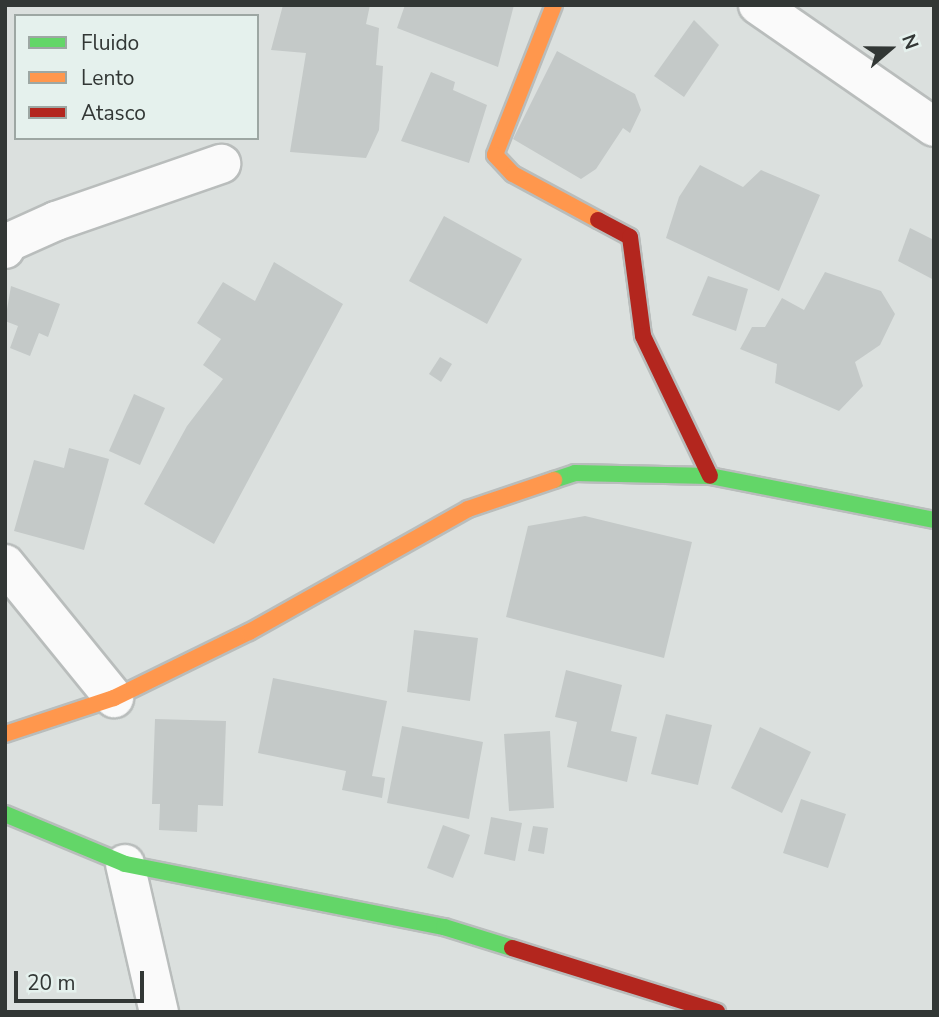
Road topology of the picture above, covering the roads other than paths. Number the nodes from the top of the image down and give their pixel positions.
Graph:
1 (554, 5) edge
2 (758, 5) edge
3 (934, 127) edge
4 (221, 164) dead end
5 (5, 249) edge
6 (710, 476) junction
7 (934, 520) edge
8 (5, 564) edge
9 (114, 698) junction
10 (5, 734) edge
11 (5, 814) edge
12 (125, 864) junction
13 (159, 1012) edge
14 (717, 1012) edge

1 - 6 street
2 - 3 street
4 - 5 street
6 - 7 street
6 - 9 street
8 - 9 street
9 - 10 street
11 - 12 street
12 - 13 street
12 - 14 street

